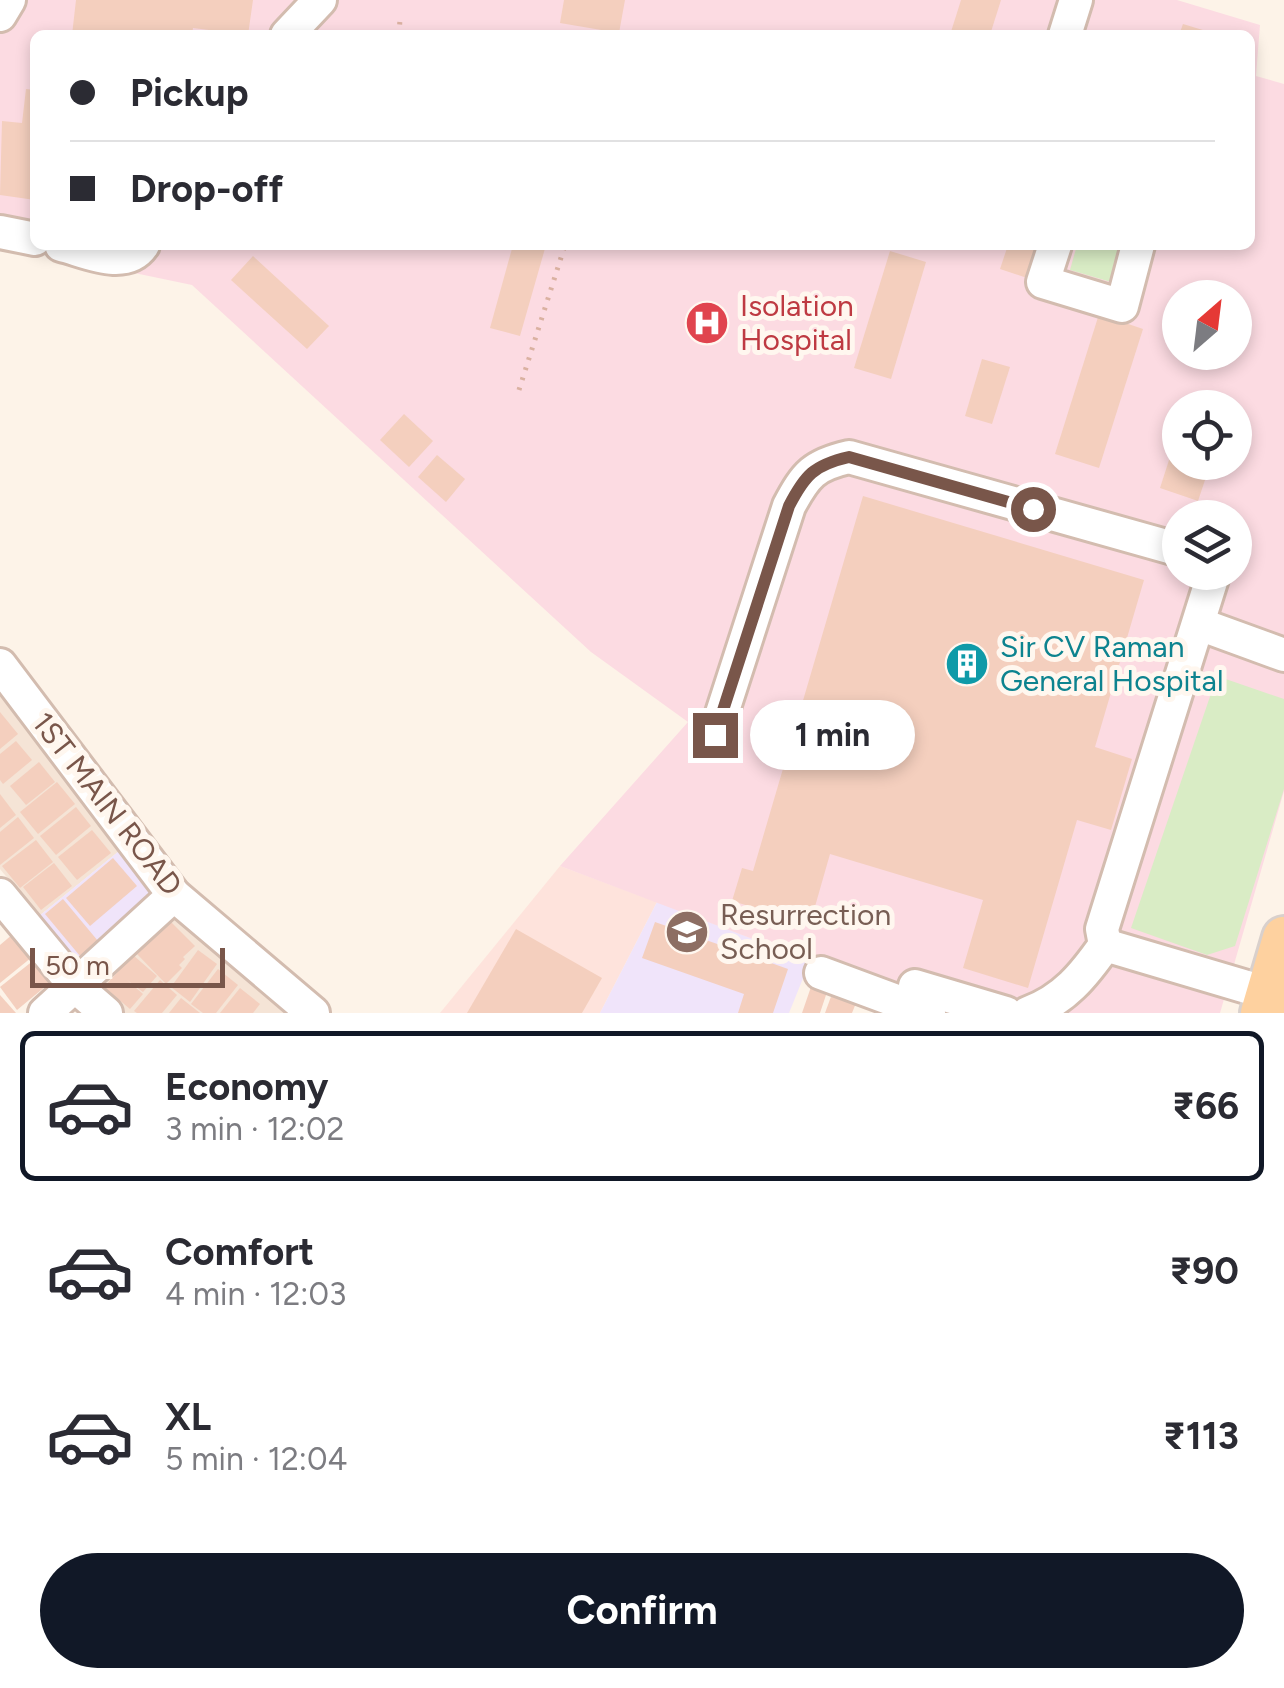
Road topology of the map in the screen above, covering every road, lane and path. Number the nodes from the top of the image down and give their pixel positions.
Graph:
1 (9, 0) edge
2 (320, 0) edge
3 (1076, 0) edge
4 (0, 15) edge
5 (400, 19) dead end
6 (292, 30) edge
7 (400, 30) edge
8 (1067, 30) edge
9 (0, 232) edge
10 (30, 239) edge
11 (81, 250) edge
12 (139, 250) edge
13 (563, 250) edge
14 (1053, 250) edge
15 (1137, 250) edge
16 (519, 390) dead end
17 (1162, 545) edge
18 (1209, 590) edge
19 (1199, 624) junction
20 (1284, 655) edge
21 (0, 666) edge
22 (715, 735) dead end
23 (0, 894) edge
24 (174, 895) junction
25 (1284, 938) edge
26 (1105, 945) junction
27 (821, 974) dead end
28 (76, 987) junction
29 (922, 999) edge
30 (1271, 1001) edge
31 (45, 1013) edge
32 (106, 1013) edge
33 (313, 1013) edge
34 (1006, 1013) edge
35 (1028, 1013) edge

1 - 4 street
2 - 6 street
3 - 8 street
5 - 7 path
9 - 10 street
11 - 12 street
13 - 16 path
14 - 15 street
17 - 22 street
18 - 19 street
19 - 20 street
19 - 26 street
21 - 24 street, 1ST MAIN ROAD
23 - 28 street
24 - 28 street
24 - 33 street, 1ST MAIN ROAD
25 - 30 main road
26 - 30 street
26 - 35 street
27 - 29 street
28 - 31 street
28 - 32 street
29 - 34 street

